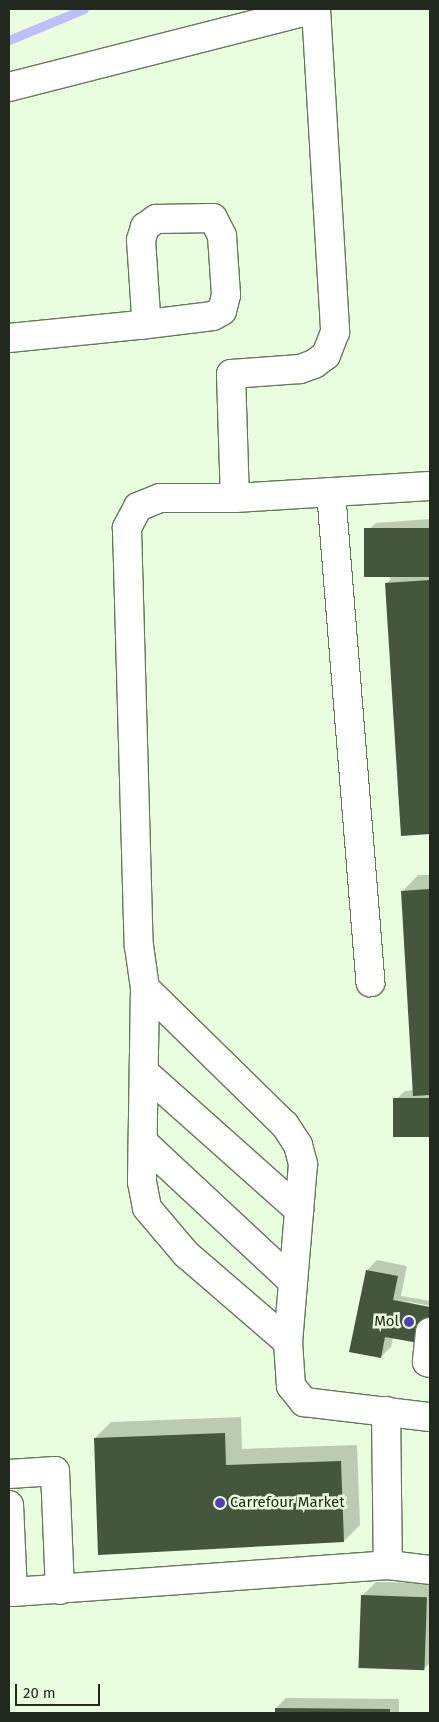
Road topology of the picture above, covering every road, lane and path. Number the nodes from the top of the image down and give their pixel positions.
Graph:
1 (315, 9) edge
2 (9, 87) edge
3 (140, 325) junction
4 (9, 338) edge
5 (430, 486) edge
6 (331, 492) junction
7 (235, 498) junction
8 (370, 982) dead end
9 (145, 988) junction
10 (144, 1072) junction
11 (143, 1142) junction
12 (299, 1210) junction
13 (293, 1282) junction
14 (430, 1332) edge
15 (288, 1342) junction
16 (430, 1363) edge
17 (386, 1411) junction
18 (430, 1417) edge
19 (9, 1474) edge
20 (9, 1505) edge
21 (388, 1565) junction
22 (430, 1570) edge
23 (60, 1590) junction

1 - 2 lane
1 - 7 lane
3 - 3 lane
3 - 4 lane
5 - 6 lane
6 - 7 lane
6 - 8 lane
7 - 9 lane
9 - 10 lane
9 - 12 lane
10 - 11 lane
10 - 12 lane
11 - 13 lane
11 - 15 lane
12 - 13 lane
13 - 15 lane
14 - 16 lane
15 - 17 lane
17 - 18 lane
17 - 21 lane
19 - 23 lane
20 - 23 lane
21 - 22 lane
21 - 23 lane

